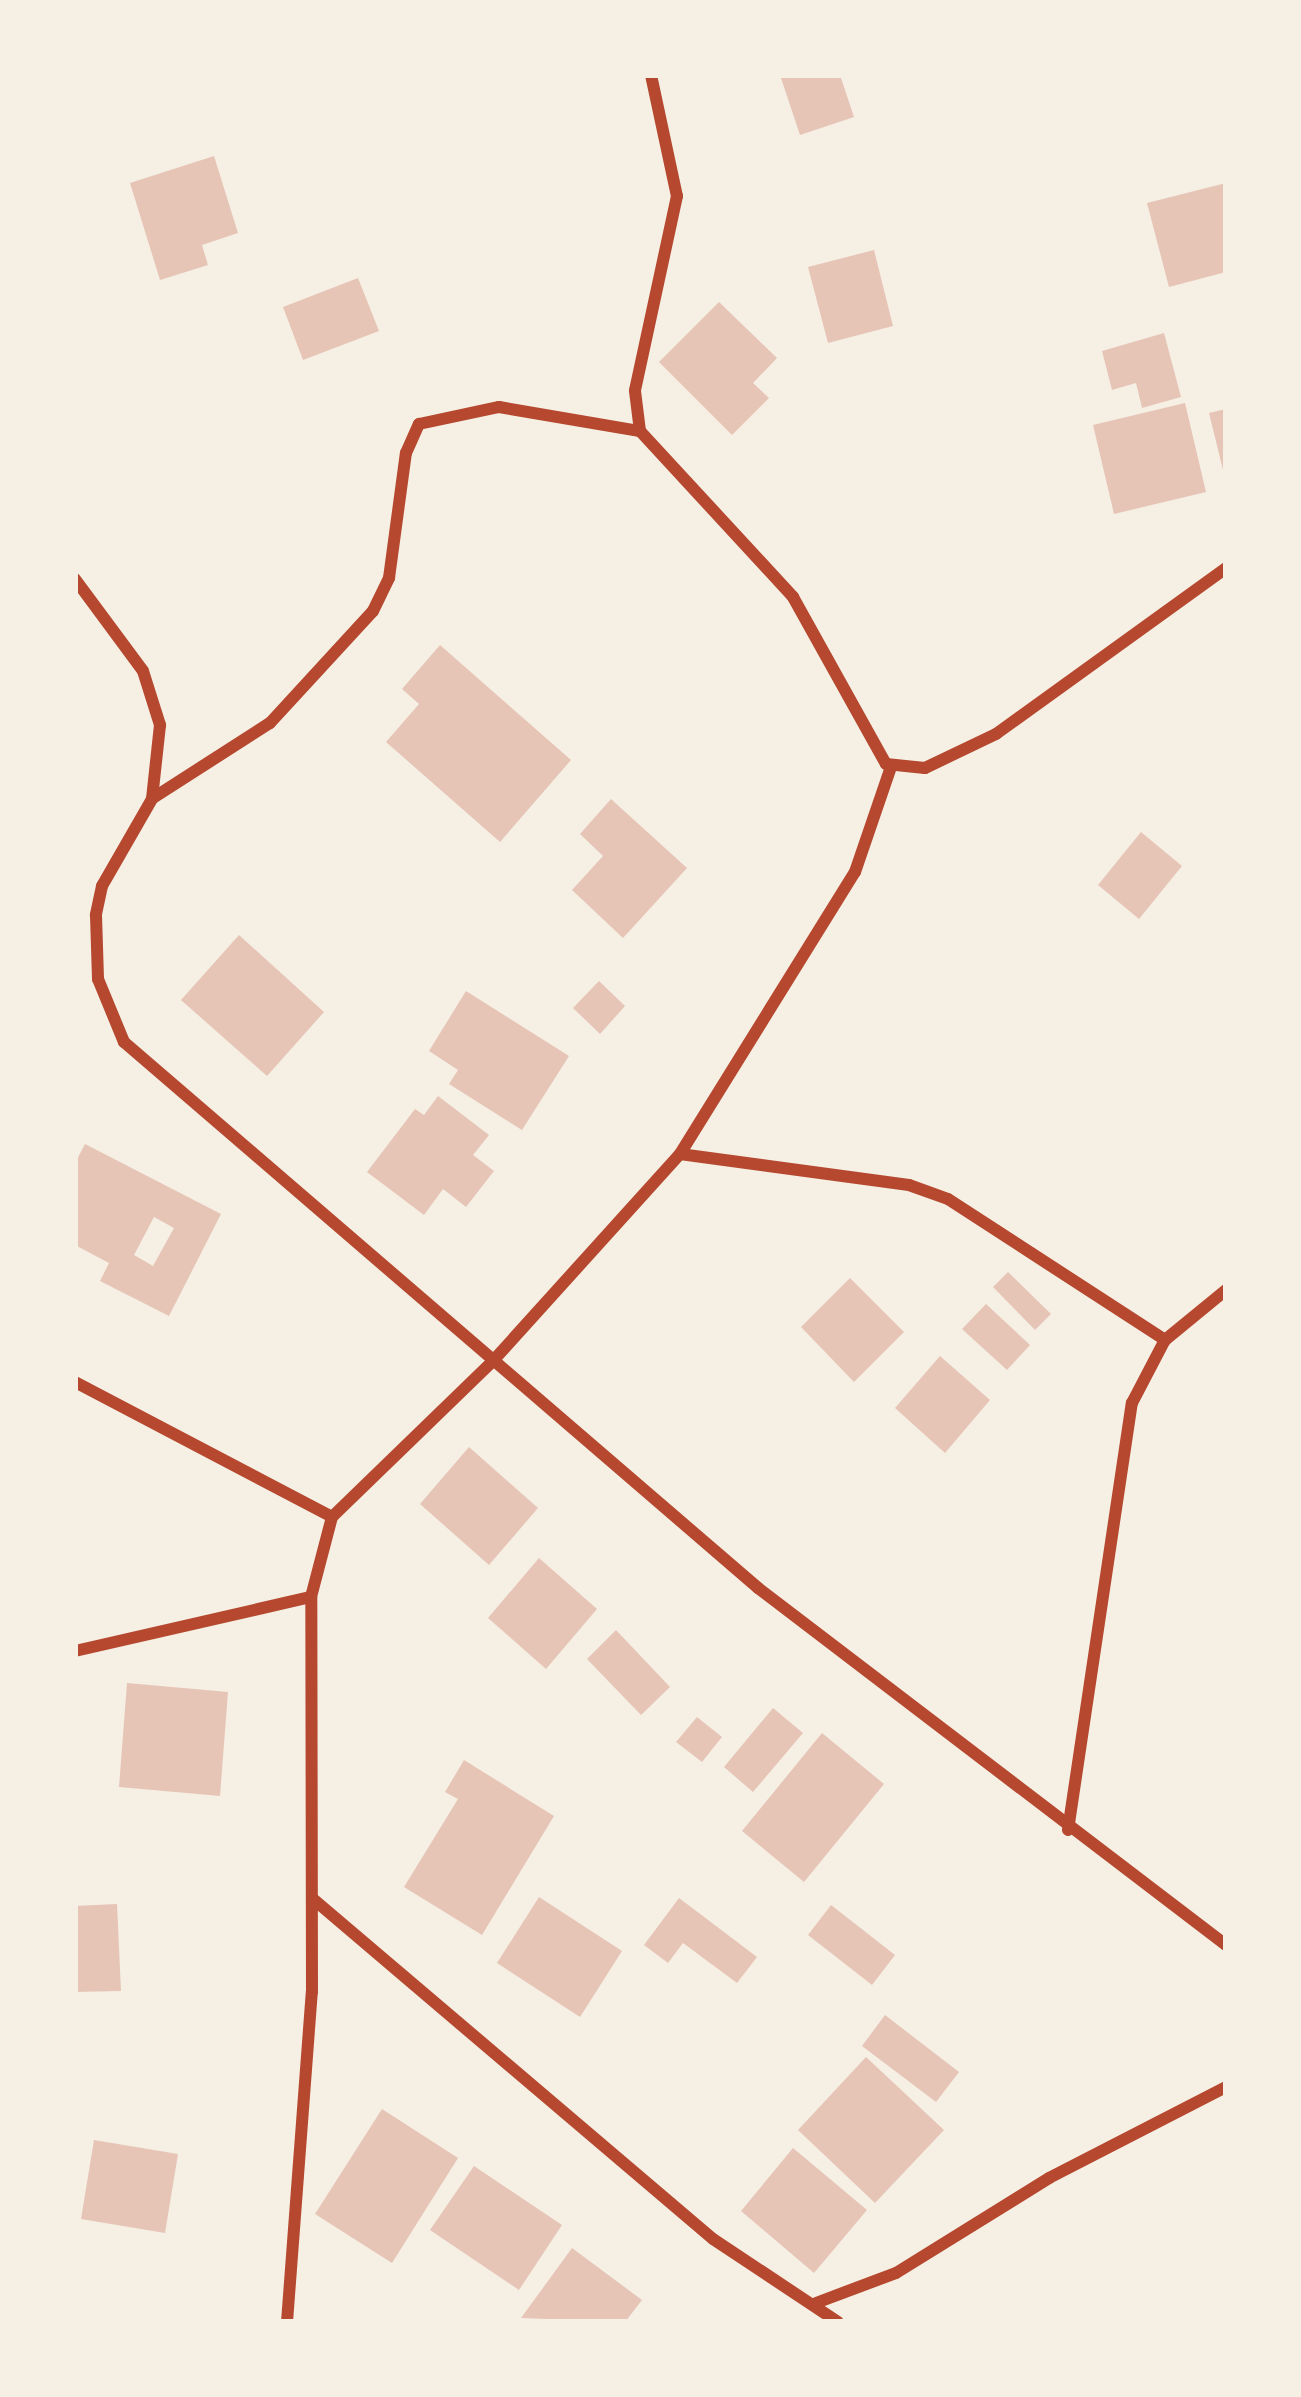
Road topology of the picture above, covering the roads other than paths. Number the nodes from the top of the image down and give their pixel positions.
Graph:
1 (651, 75) edge
2 (640, 431) junction
3 (1226, 568) edge
4 (75, 579) edge
5 (891, 767) junction
6 (152, 799) junction
7 (680, 1154) junction
8 (1226, 1290) edge
9 (1165, 1340) junction
10 (492, 1362) junction
11 (75, 1382) edge
12 (332, 1516) junction
13 (311, 1598) junction
14 (75, 1652) edge
15 (1068, 1830) junction
16 (312, 1898) junction
17 (1226, 1945) edge
18 (1226, 2087) edge
19 (816, 2303) junction
20 (287, 2322) edge
21 (838, 2322) edge

1 - 2 street
2 - 5 street
2 - 6 street
3 - 5 street
4 - 6 street
5 - 7 street
6 - 10 street
7 - 9 street
7 - 10 street
8 - 9 street
9 - 15 street
10 - 12 street
10 - 15 street
11 - 12 street
12 - 13 street
13 - 14 street
13 - 16 street
15 - 17 street
16 - 19 street
16 - 20 street
18 - 19 street
19 - 21 street

